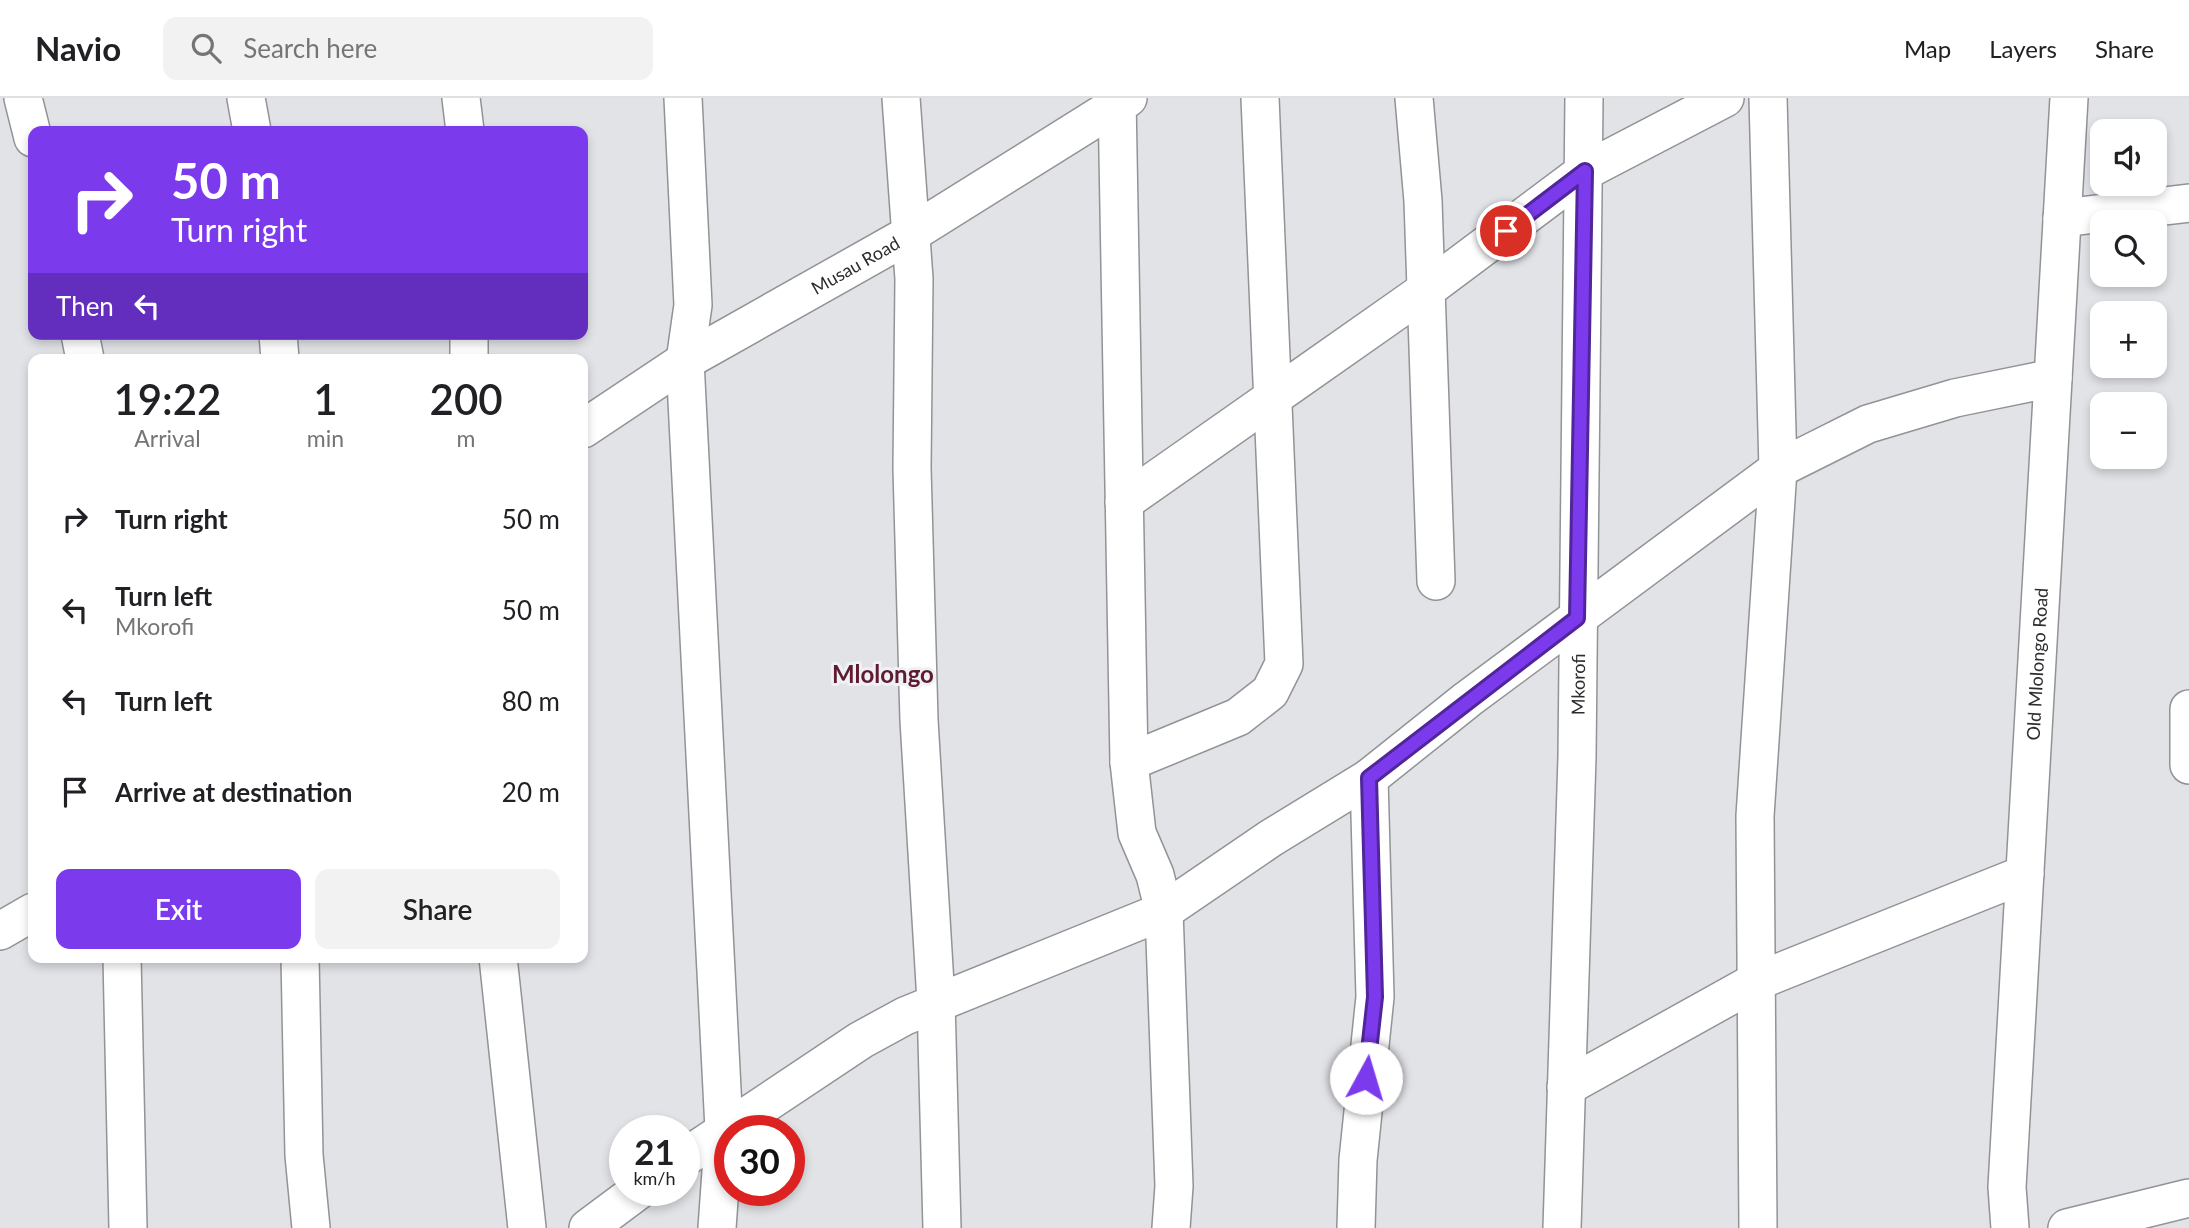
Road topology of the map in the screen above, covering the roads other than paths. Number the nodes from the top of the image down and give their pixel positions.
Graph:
1 (23, 98) edge
2 (246, 98) edge
3 (461, 98) edge
4 (683, 98) edge
5 (901, 98) edge
6 (1260, 98) edge
7 (1414, 98) edge
8 (1584, 98) edge
9 (1725, 98) edge
10 (1768, 98) edge
11 (2069, 98) edge
12 (1121, 101) edge
13 (30, 126) edge
14 (251, 126) edge
15 (464, 126) edge
16 (1585, 171) junction
17 (2189, 203) edge
18 (2062, 218) junction
19 (912, 233) junction
20 (1426, 290) junction
21 (685, 361) junction
22 (2053, 378) junction
23 (1273, 399) junction
24 (588, 426) edge
25 (1777, 468) junction
26 (1124, 502) junction
27 (1436, 581) dead end
28 (1577, 618) junction
29 (2189, 709) edge
30 (1129, 762) junction
31 (2189, 765) edge
32 (1369, 778) junction
33 (2025, 874) junction
34 (1164, 911) junction
35 (28, 915) edge
36 (0, 931) edge
37 (121, 963) edge
38 (300, 963) edge
39 (499, 963) edge
40 (1755, 982) junction
41 (936, 1001) junction
42 (1566, 1087) junction
43 (723, 1115) edge
44 (746, 1115) edge
45 (2189, 1198) edge
46 (618, 1206) edge
47 (719, 1206) edge
48 (128, 1228) edge
49 (311, 1228) edge
50 (527, 1228) edge
51 (588, 1228) edge
52 (717, 1228) edge
53 (942, 1228) edge
54 (1171, 1228) edge
55 (1356, 1228) edge
56 (1562, 1228) edge
57 (1758, 1228) edge
58 (2010, 1228) edge
59 (2067, 1228) edge

1 - 13 street
2 - 14 street
3 - 15 street
4 - 21 street
5 - 19 street
6 - 23 street
7 - 20 street
8 - 16 street, Mkorofi
9 - 16 street
10 - 25 street
11 - 18 street, Old Mlolongo Road
12 - 19 street, Musau Road
12 - 26 street
16 - 20 street
16 - 28 street, Mkorofi
17 - 18 street
18 - 22 street, Old Mlolongo Road
19 - 21 street, Musau Road
19 - 41 street
20 - 23 street
20 - 27 street
21 - 24 street, Musau Road
21 - 43 street
22 - 25 street
22 - 33 street, Old Mlolongo Road
23 - 26 street
23 - 30 street
25 - 28 street
25 - 40 street
26 - 30 street
28 - 32 street
28 - 42 street, Mkorofi
29 - 31 street
30 - 34 street
32 - 34 street
32 - 55 street
33 - 40 street
33 - 58 street, Old Mlolongo Road
34 - 41 street
34 - 54 street
35 - 36 street
37 - 48 street
38 - 49 street
39 - 50 street
40 - 42 street
40 - 57 street
41 - 44 street
41 - 53 street
42 - 56 street, Mkorofi
45 - 59 street
46 - 51 street
47 - 52 street

